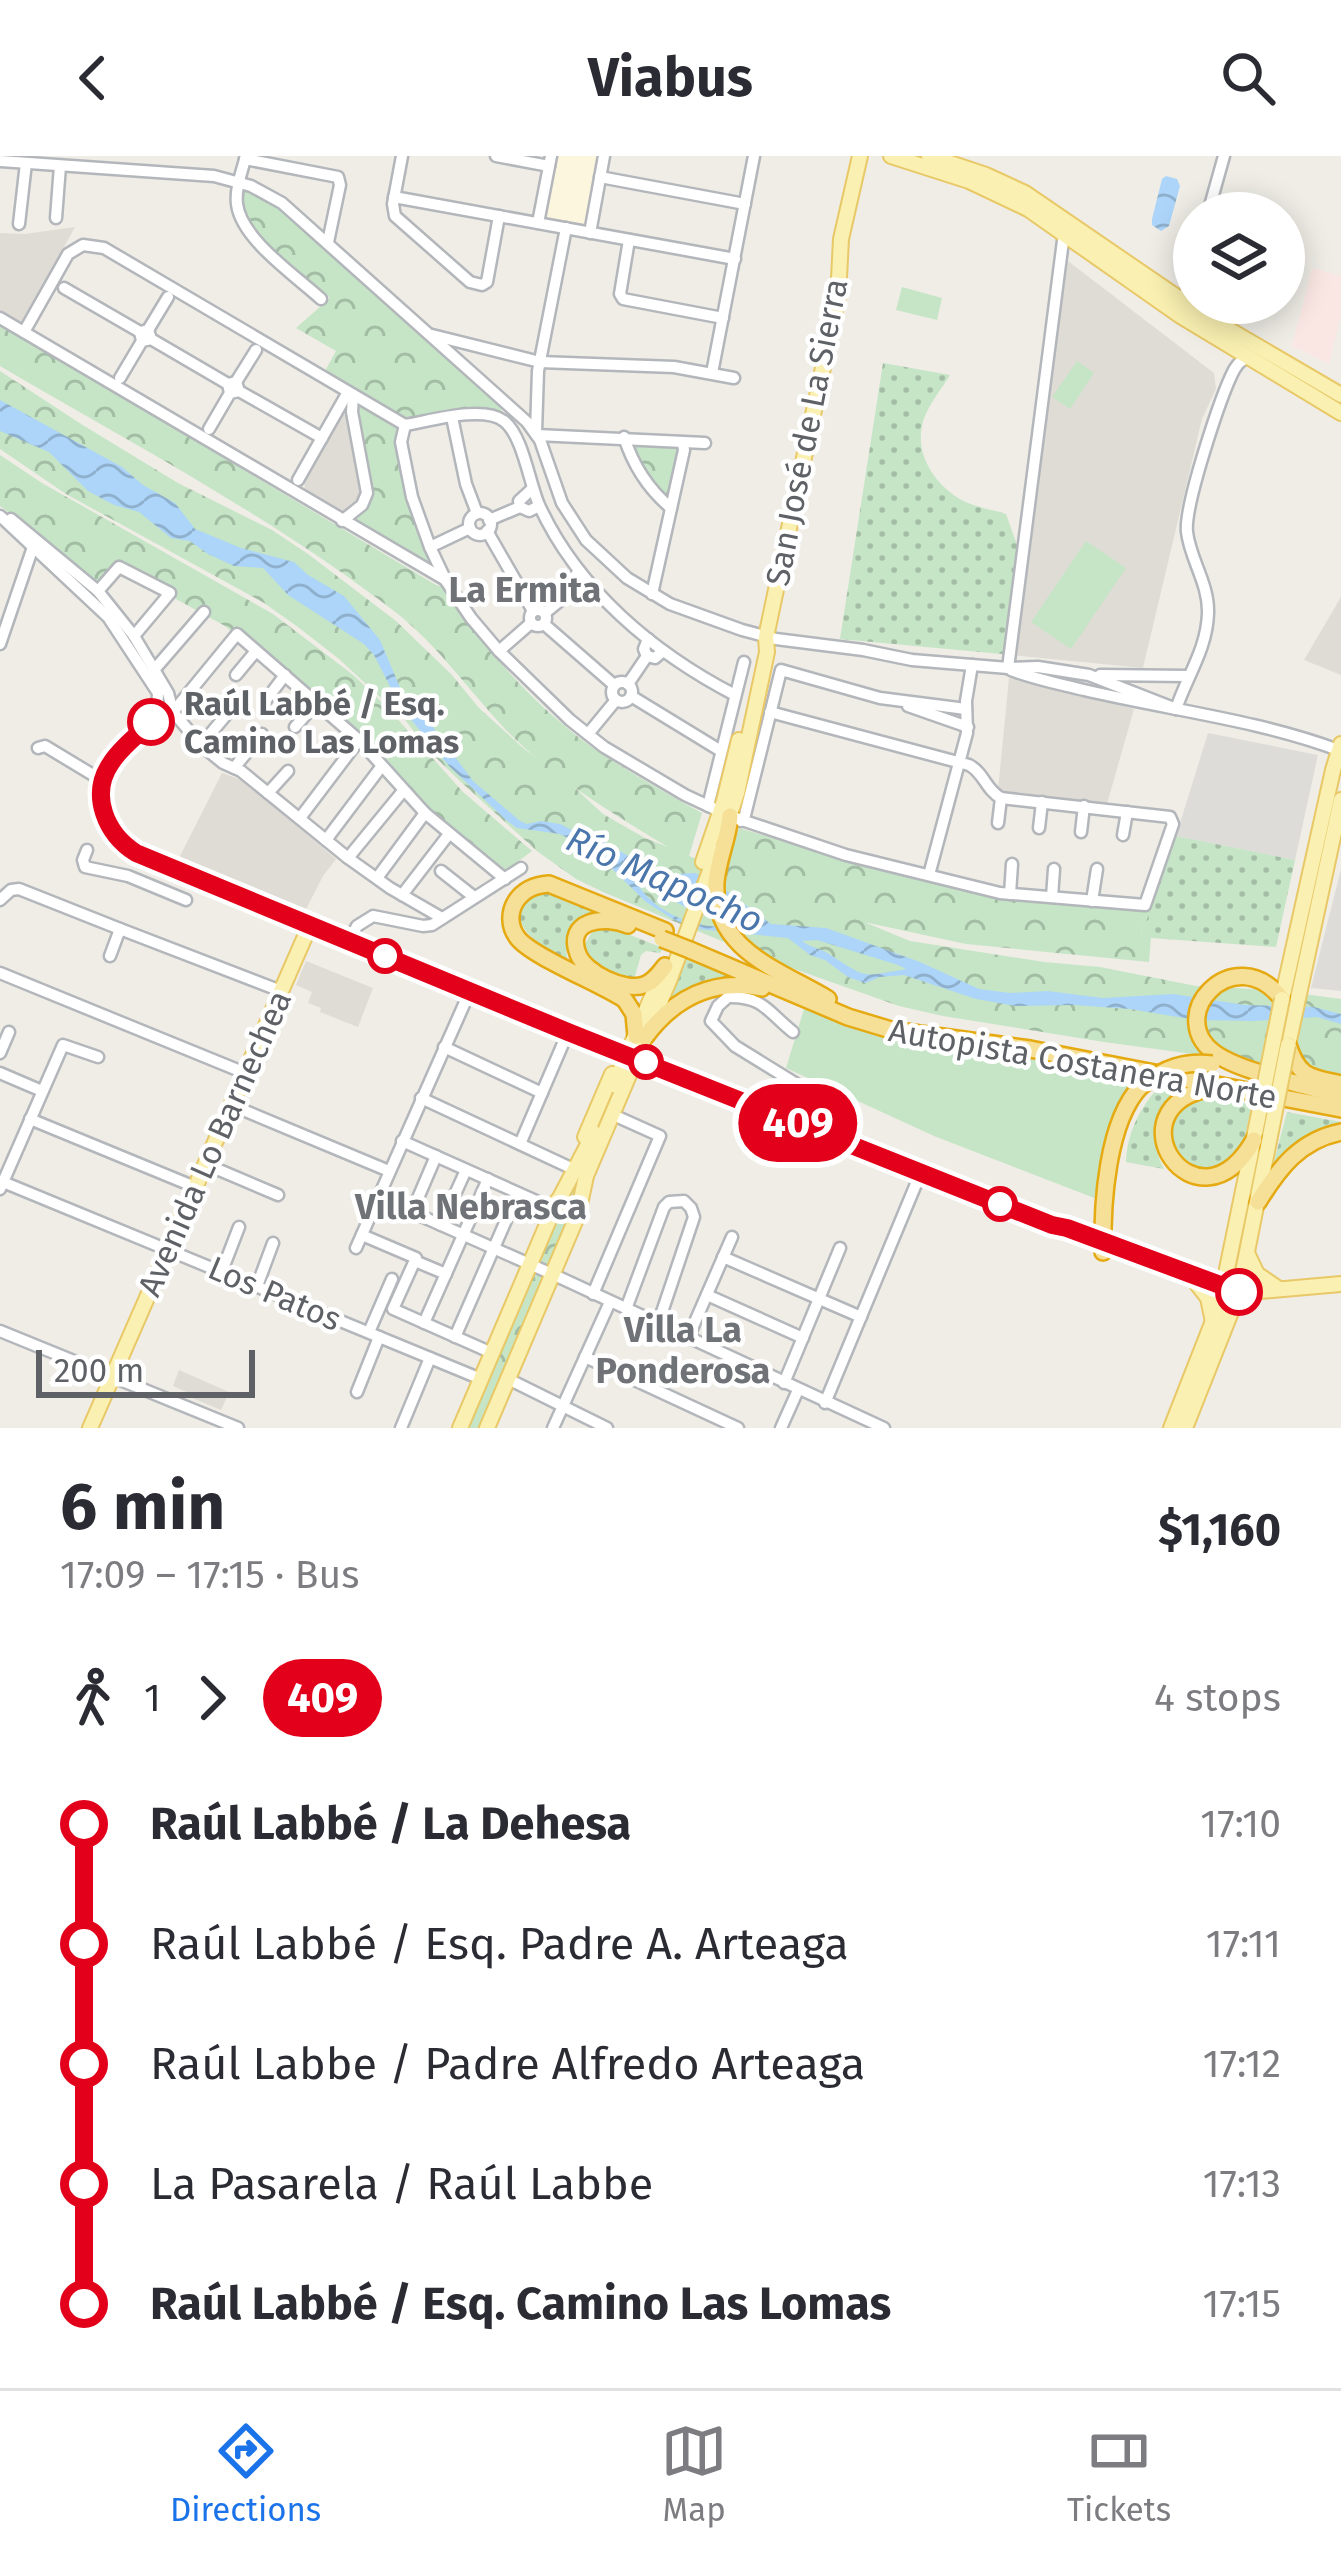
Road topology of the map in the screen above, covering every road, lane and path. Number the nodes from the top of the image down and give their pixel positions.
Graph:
1 (402, 156) edge
2 (496, 156) edge
3 (604, 156) edge
4 (754, 156) edge
5 (860, 156) edge
6 (891, 156) edge
7 (929, 156) edge
8 (1224, 156) edge
9 (246, 158) edge
10 (0, 161) edge
11 (81, 161) edge
12 (550, 161) edge
13 (26, 163) junction
14 (60, 166) junction
15 (600, 177) junction
16 (240, 182) junction
17 (1214, 192) edge
18 (394, 197) junction
19 (745, 204) junction
20 (499, 216) junction
21 (56, 218) dead end
22 (19, 224) dead end
23 (538, 224) junction
24 (566, 229) junction
25 (590, 233) junction
26 (1064, 233) junction
27 (629, 240) junction
28 (328, 242) junction
29 (734, 260) junction
30 (57, 273) junction
31 (64, 289) junction
32 (47, 290) junction
33 (171, 291) junction
34 (321, 299) dead end
35 (1173, 302) edge
36 (1173, 303) edge
37 (0, 318) edge
38 (723, 318) junction
39 (1203, 324) edge
40 (1212, 324) edge
41 (24, 332) junction
42 (429, 334) junction
43 (145, 335) junction
44 (259, 344) junction
45 (1266, 352) junction
46 (1247, 357) junction
47 (540, 362) junction
48 (712, 373) junction
49 (734, 378) dead end
50 (117, 383) junction
51 (233, 388) junction
52 (350, 393) junction
53 (1341, 394) edge
54 (1341, 413) edge
55 (452, 417) junction
56 (405, 425) junction
57 (536, 433) junction
58 (205, 436) junction
59 (624, 437) junction
60 (322, 438) junction
61 (705, 443) dead end
62 (682, 444) junction
63 (298, 480) junction
64 (284, 486) junction
65 (532, 489) junction
66 (298, 495) junction
67 (539, 506) junction
68 (520, 507) junction
69 (671, 508) junction
70 (477, 513) junction
71 (0, 514) edge
72 (342, 521) junction
73 (488, 525) junction
74 (470, 528) junction
75 (39, 546) junction
76 (430, 547) junction
77 (52, 564) junction
78 (578, 572) junction
79 (25, 573) junction
80 (446, 581) junction
81 (592, 588) junction
82 (573, 590) junction
83 (98, 591) junction
84 (652, 595) junction
85 (204, 612) dead end
86 (538, 618) junction
87 (134, 636) junction
88 (766, 637) junction
89 (648, 639) junction
90 (0, 644) edge
91 (663, 650) junction
92 (256, 651) junction
93 (500, 651) junction
94 (647, 656) junction
95 (744, 662) dead end
96 (972, 665) junction
97 (1008, 668) junction
98 (154, 670) junction
99 (1061, 670) junction
100 (236, 675) dead end
101 (285, 675) junction
102 (1089, 675) junction
103 (1187, 676) junction
104 (1052, 682) junction
105 (624, 688) junction
106 (189, 692) junction
107 (168, 693) junction
108 (735, 695) junction
109 (266, 700) dead end
110 (899, 701) junction
111 (317, 703) junction
112 (232, 708) dead end
113 (967, 709) junction
114 (1176, 709) junction
115 (173, 712) junction
116 (770, 712) junction
117 (157, 713) junction
118 (968, 727) junction
119 (295, 728) dead end
120 (262, 734) dead end
121 (588, 734) junction
122 (359, 740) junction
123 (201, 745) junction
124 (38, 748) dead end
125 (1340, 749) edge
126 (721, 751) junction
127 (960, 763) junction
128 (233, 767) junction
129 (381, 767) junction
130 (288, 771) dead end
131 (103, 781) junction
132 (403, 790) junction
133 (268, 794) junction
134 (1001, 798) junction
135 (1341, 800) edge
136 (1042, 802) junction
137 (1084, 806) junction
138 (1127, 812) junction
139 (425, 813) junction
140 (725, 814) junction
141 (300, 818) junction
142 (998, 824) dead end
143 (1040, 828) dead end
144 (1081, 832) dead end
145 (449, 834) junction
146 (1123, 836) dead end
147 (326, 840) junction
148 (87, 850) dead end
149 (349, 857) junction
150 (713, 859) junction
151 (1012, 864) dead end
152 (172, 868) junction
153 (521, 868) dead end
154 (1054, 868) dead end
155 (1097, 869) dead end
156 (441, 871) dead end
157 (929, 875) junction
158 (1138, 877) dead end
159 (377, 878) junction
160 (1154, 878) junction
161 (505, 880) junction
162 (160, 888) junction
163 (1010, 894) junction
164 (402, 895) junction
165 (1052, 897) junction
166 (474, 898) junction
167 (0, 900) edge
168 (186, 900) dead end
169 (1092, 901) junction
170 (442, 918) junction
171 (310, 925) junction
172 (120, 929) junction
173 (349, 941) junction
174 (678, 941) junction
175 (110, 956) dead end
176 (665, 966) junction
177 (0, 973) edge
178 (1285, 987) junction
179 (281, 991) junction
180 (470, 991) junction
181 (828, 1004) junction
182 (9, 1032) dead end
183 (568, 1032) junction
184 (793, 1032) dead end
185 (641, 1036) junction
186 (1288, 1045) junction
187 (444, 1047) junction
188 (0, 1053) edge
189 (623, 1053) junction
190 (98, 1057) dead end
191 (1214, 1059) junction
192 (643, 1061) junction
193 (0, 1073) edge
194 (245, 1073) junction
195 (1341, 1084) edge
196 (1220, 1087) junction
197 (42, 1091) junction
198 (542, 1093) junction
199 (421, 1098) junction
200 (1341, 1098) edge
201 (231, 1105) junction
202 (1341, 1109) edge
203 (620, 1118) junction
204 (30, 1119) junction
205 (1265, 1120) junction
206 (810, 1127) junction
207 (1341, 1132) edge
208 (1254, 1140) junction
209 (402, 1142) junction
210 (520, 1144) junction
211 (0, 1146) edge
212 (16, 1153) junction
213 (436, 1156) junction
214 (205, 1164) junction
215 (571, 1168) junction
216 (466, 1170) junction
217 (389, 1172) junction
218 (921, 1172) junction
219 (488, 1179) junction
220 (2, 1185) edge
221 (195, 1187) junction
222 (518, 1193) junction
223 (278, 1195) dead end
224 (378, 1198) junction
225 (1258, 1202) junction
226 (554, 1209) junction
227 (412, 1212) junction
228 (577, 1218) junction
229 (441, 1225) junction
230 (1052, 1225) junction
231 (239, 1227) dead end
232 (362, 1235) junction
233 (463, 1235) junction
234 (732, 1237) dead end
235 (273, 1243) dead end
236 (1098, 1243) junction
237 (168, 1248) junction
238 (356, 1248) dead end
239 (840, 1248) dead end
240 (494, 1249) junction
241 (1239, 1252) junction
242 (723, 1257) junction
243 (415, 1259) junction
244 (530, 1264) junction
245 (1183, 1270) junction
246 (222, 1271) junction
247 (446, 1274) junction
248 (552, 1274) junction
249 (392, 1279) dead end
250 (1197, 1284) junction
251 (1341, 1284) edge
252 (257, 1286) junction
253 (1223, 1288) junction
254 (1279, 1289) junction
255 (1239, 1292) junction
256 (593, 1294) junction
257 (706, 1294) junction
258 (819, 1299) junction
259 (610, 1302) junction
260 (626, 1309) junction
261 (861, 1317) junction
262 (424, 1323) junction
263 (658, 1324) junction
264 (1214, 1324) junction
265 (0, 1331) edge
266 (374, 1334) junction
267 (455, 1337) junction
268 (688, 1338) junction
269 (803, 1338) junction
270 (492, 1353) junction
271 (585, 1357) junction
272 (430, 1358) junction
273 (112, 1376) junction
274 (481, 1379) junction
275 (508, 1379) junction
276 (784, 1383) junction
277 (798, 1390) junction
278 (357, 1392) dead end
279 (825, 1403) junction
280 (563, 1406) junction
281 (90, 1428) edge
282 (238, 1428) edge
283 (401, 1428) edge
284 (460, 1428) edge
285 (487, 1428) edge
286 (553, 1428) edge
287 (607, 1428) edge
288 (738, 1428) edge
289 (781, 1428) edge
290 (884, 1428) edge
291 (1171, 1428) edge
292 (1184, 1428) edge

1 - 18 street
2 - 12 street
3 - 15 street
4 - 19 street
5 - 88 main road, San José de La Sierra
6 - 26 main road
7 - 35 main road
8 - 17 street
9 - 16 street
9 - 28 street
10 - 13 street
11 - 14 street
11 - 16 street
12 - 23 street
13 - 14 street
13 - 22 street
14 - 21 street
15 - 19 street
15 - 25 street
16 - 28 street
16 - 34 street
18 - 20 street
18 - 20 street
19 - 29 street
20 - 23 street
23 - 24 street
24 - 25 street
24 - 47 street
25 - 27 street
26 - 36 main road
26 - 97 street
27 - 29 street
27 - 38 street
28 - 42 street
29 - 38 street
30 - 31 street
30 - 32 street
30 - 33 street
31 - 32 street
31 - 43 street
32 - 41 street
33 - 43 street
33 - 44 street
37 - 41 street
38 - 48 street
39 - 46 main road
40 - 45 main road
41 - 50 street
42 - 47 street
42 - 57 street
43 - 50 street
43 - 51 street
44 - 51 street
44 - 52 street
45 - 46 main road
45 - 53 main road
46 - 54 main road
46 - 103 street
47 - 48 street
47 - 57 street
48 - 49 street
50 - 58 street
51 - 58 street
51 - 60 street
52 - 56 street
52 - 60 street
52 - 72 street
55 - 56 street
55 - 65 street
55 - 70 street
56 - 76 street
57 - 59 street
57 - 84 street
58 - 64 street
59 - 62 street
59 - 69 street
60 - 63 street
61 - 62 street
62 - 69 street
63 - 64 street
63 - 66 street
64 - 66 street
65 - 67 street
65 - 68 street
66 - 72 street
67 - 68 street
67 - 78 street
68 - 73 street
69 - 84 street
70 - 73 street
70 - 74 street
71 - 75 street
72 - 80 street
73 - 74 street
73 - 86 street
74 - 76 street
75 - 77 street
75 - 79 street
75 - 83 street
76 - 80 street
77 - 79 street
77 - 117 street
78 - 81 street
78 - 82 street
79 - 90 street
80 - 93 street
81 - 82 street
81 - 89 street
82 - 86 street
83 - 87 street
83 - 87 street
84 - 88 street
85 - 98 street
86 - 93 street
86 - 105 street
87 - 98 street
88 - 96 street
88 - 140 main road, San José de La Sierra
89 - 91 street
89 - 94 street
91 - 94 street
91 - 108 street
92 - 100 street
92 - 101 street
92 - 106 street
93 - 121 street
94 - 105 street
95 - 108 street
96 - 97 street
96 - 113 street
97 - 99 street
97 - 104 street
98 - 107 street
99 - 102 street
99 - 104 street
101 - 109 street
101 - 111 street
102 - 103 street
102 - 114 street
103 - 114 street
104 - 114 street
105 - 121 street
105 - 126 street
106 - 107 street
106 - 115 street
107 - 115 street
108 - 126 street
110 - 113 street
110 - 116 street
110 - 118 street
111 - 119 street
111 - 122 street
112 - 123 street
113 - 118 street
114 - 125 street
115 - 117 street
115 - 123 street
116 - 127 street
116 - 140 street
117 - 131 street
118 - 127 street
120 - 128 street
121 - 140 street
122 - 129 street
122 - 141 street
123 - 128 street
124 - 131 street
125 - 178 main road
126 - 140 street
127 - 134 street
127 - 157 street
128 - 133 street
129 - 132 street
129 - 147 street
130 - 133 street
131 - 152 street
132 - 139 street
132 - 149 street
133 - 141 street
134 - 136 street
134 - 142 street
135 - 178 main road
136 - 137 street
136 - 143 street
137 - 138 street
137 - 144 street
138 - 146 street
138 - 160 street
139 - 145 street
139 - 159 street
140 - 150 main road, San José de La Sierra
140 - 150 highway
140 - 157 street
141 - 147 street
145 - 161 street
145 - 164 street
147 - 149 street
148 - 162 street
149 - 159 street
150 - 174 main road, San José de La Sierra
150 - 181 highway
151 - 163 street
152 - 162 street
152 - 171 street
153 - 161 street
154 - 165 street
155 - 169 street
156 - 166 street
157 - 163 street
158 - 160 street
159 - 164 street
160 - 169 street
161 - 166 street
162 - 168 street
163 - 165 street
164 - 170 street
165 - 169 street
166 - 170 street
167 - 172 street
170 - 173 street
171 - 173 main road
171 - 179 main road, Avenida Lo Barnechea
172 - 175 street
172 - 179 street
173 - 180 main road
174 - 176 main road
174 - 176 highway
174 - 181 highway
174 - 185 main road
174 - 185 highway
176 - 185 main road
177 - 194 street
178 - 186 main road
178 - 191 highway
178 - 205 main road, bridge
179 - 194 main road, Avenida Lo Barnechea
180 - 183 main road
180 - 187 street
181 - 185 highway
181 - 196 highway, Autopista Costanera Norte
181 - 200 highway, Autopista Costanera Norte
182 - 188 street
183 - 189 main road
183 - 198 street
184 - 206 street
185 - 226 main road
185 - 228 main road
186 - 195 highway
186 - 205 main road, bridge
187 - 198 street
187 - 199 street
189 - 192 main road, bridge
189 - 215 main road
190 - 197 street
191 - 200 highway
191 - 236 highway, bridge
192 - 203 main road
192 - 206 main road
193 - 197 street
194 - 201 main road, Avenida Lo Barnechea
196 - 202 highway, Autopista Costanera Norte
196 - 208 highway
197 - 204 street
198 - 210 street
199 - 209 street
199 - 210 street
201 - 214 main road, Avenida Lo Barnechea
201 - 217 street
203 - 228 main road
203 - 256 street
204 - 212 street
204 - 221 street
205 - 208 main road
205 - 225 main road
206 - 218 main road
207 - 225 highway
208 - 241 main road
209 - 213 street
209 - 217 street
210 - 215 street
211 - 212 street
212 - 220 street
213 - 216 street
213 - 227 street
214 - 221 main road, Avenida Lo Barnechea
214 - 223 street
215 - 226 main road
216 - 219 street
216 - 229 street
217 - 224 street
218 - 230 main road
218 - 261 street
219 - 222 street
219 - 233 street
220 - 237 street, Los Patos
221 - 237 main road, Avenida Lo Barnechea
222 - 226 street
222 - 240 street
224 - 227 street
224 - 232 street
225 - 241 main road
226 - 244 main road
227 - 229 street
228 - 248 main road
229 - 233 street
230 - 236 main road
230 - 236 main road
231 - 246 street
232 - 238 street
232 - 243 street
233 - 240 street
233 - 247 street
234 - 242 street
235 - 252 street
236 - 245 main road
236 - 250 main road
237 - 246 street, Los Patos
237 - 273 main road, Avenida Lo Barnechea
239 - 258 street
240 - 244 street
240 - 267 street
241 - 245 main road
241 - 253 main road
241 - 254 main road
241 - 255 main road
242 - 257 street
242 - 258 street
243 - 247 street
243 - 262 street
244 - 248 street
244 - 270 main road
245 - 253 main road
246 - 252 street, Los Patos
247 - 262 street
248 - 256 street
248 - 275 main road
249 - 266 street
250 - 253 main road
250 - 264 main road
251 - 254 main road
252 - 266 street, Los Patos
253 - 255 main road
253 - 264 main road
254 - 255 main road
255 - 292 main road
256 - 259 street
257 - 268 street
257 - 269 street
258 - 261 street
258 - 269 street
259 - 260 street
259 - 271 street
260 - 263 street
260 - 263 street
261 - 279 street
262 - 267 street
263 - 268 street
264 - 291 main road
265 - 273 street
266 - 272 street, Los Patos
266 - 278 street
267 - 270 street
268 - 276 street
269 - 276 street
270 - 274 main road
271 - 280 street
271 - 288 street
272 - 274 street, Los Patos
272 - 283 street
273 - 281 main road, Avenida Lo Barnechea
273 - 282 street
274 - 284 main road
275 - 280 street
275 - 285 main road
276 - 277 street
277 - 279 street
277 - 289 street
279 - 290 street
280 - 286 street
280 - 287 street

